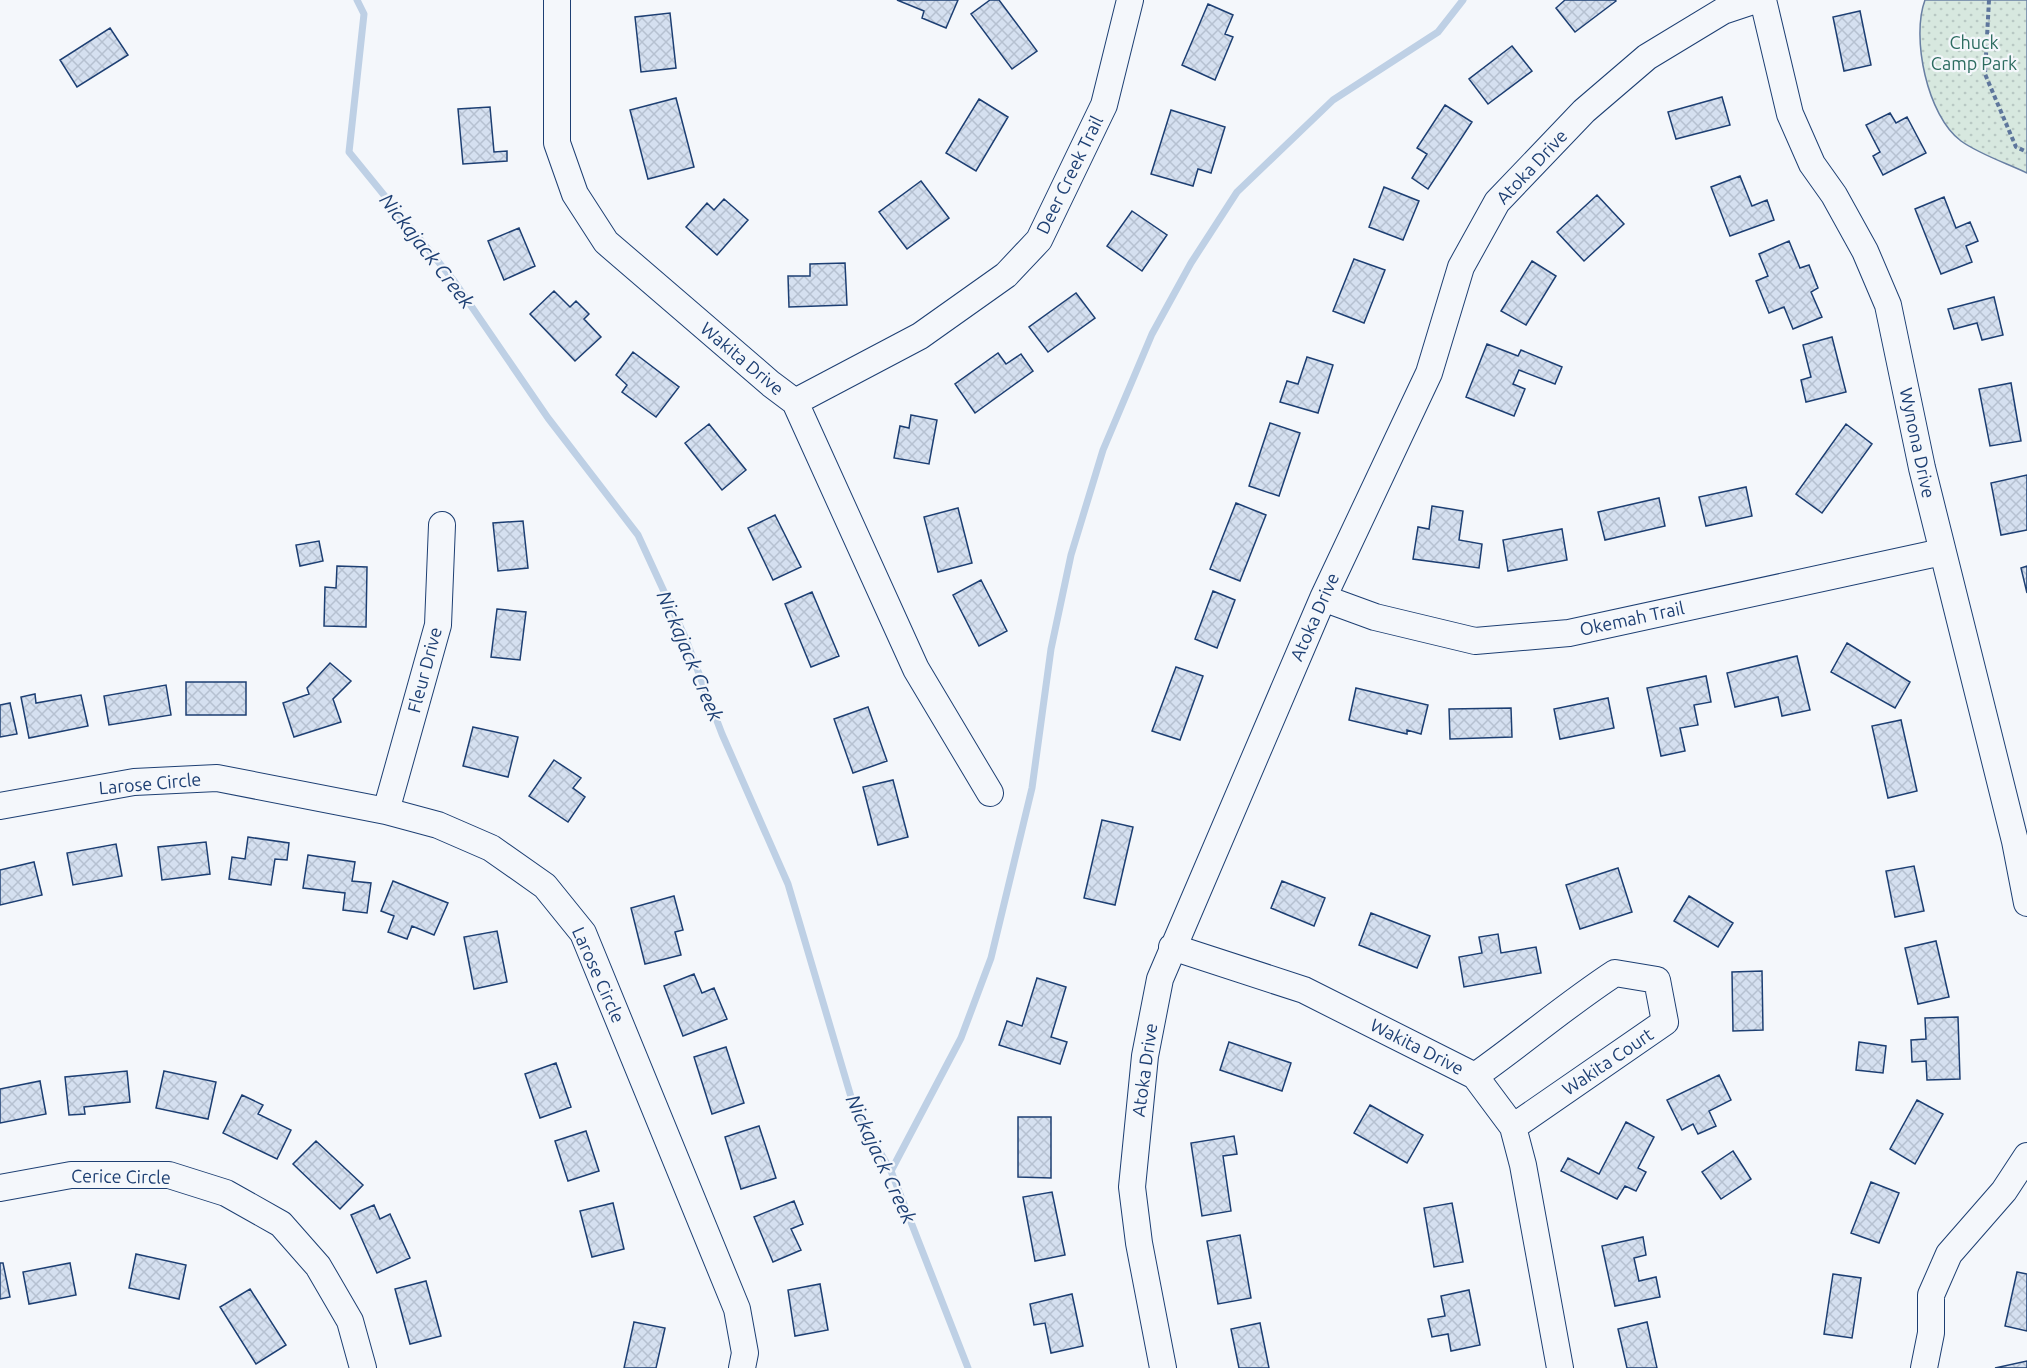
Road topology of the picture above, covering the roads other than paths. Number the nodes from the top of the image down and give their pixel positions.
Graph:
1 (557, 0) edge
2 (1130, 0) edge
3 (1756, 0) edge
4 (1763, 0) edge
5 (795, 402) junction
6 (442, 525) dead end
7 (1942, 552) junction
8 (1323, 598) junction
9 (990, 793) dead end
10 (0, 806) edge
11 (386, 811) junction
12 (2027, 903) edge
13 (1172, 947) junction
14 (1474, 1076) junction
15 (1513, 1127) junction
16 (2027, 1156) edge
17 (0, 1188) edge
18 (363, 1368) edge
19 (742, 1368) edge
20 (1162, 1368) edge
21 (1560, 1368) edge
22 (1924, 1368) edge

1 - 5 street, Wakita Drive
2 - 5 street, Deer Creek Trail
3 - 8 street, Atoka Drive
4 - 7 street, Wynona Drive
5 - 9 street, Wakita Drive
6 - 11 street, Fleur Drive
7 - 8 street, Okemah Trail
7 - 12 street, Wynona Drive
8 - 13 street, Atoka Drive
10 - 11 street, Larose Circle
11 - 19 street, Larose Circle
13 - 14 street, Wakita Drive
13 - 20 street, Atoka Drive
14 - 15 street, Wakita Drive
14 - 15 street, Wakita Court
15 - 21 street, Wakita Drive
16 - 22 street
17 - 18 street, Cerice Circle

